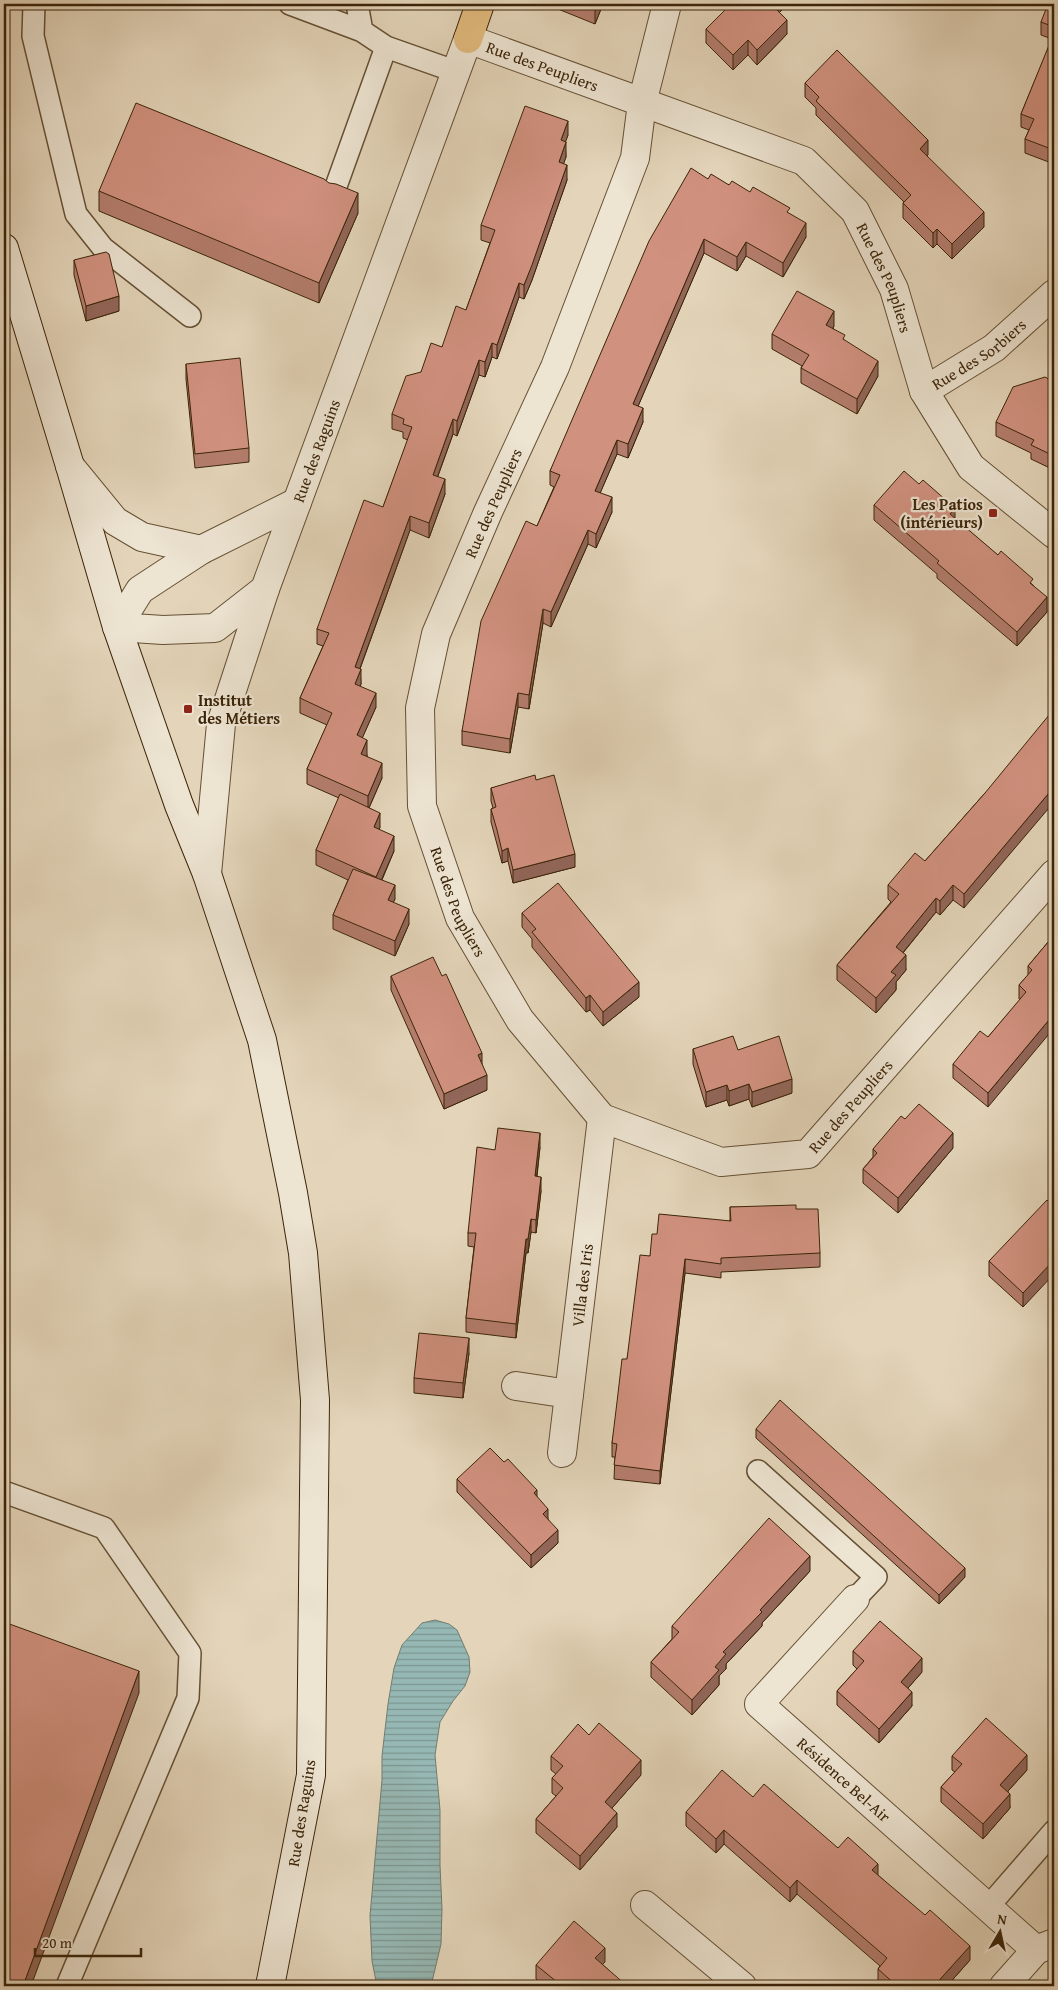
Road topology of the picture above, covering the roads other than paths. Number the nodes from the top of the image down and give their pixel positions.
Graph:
1 (34, 4) edge
2 (290, 4) edge
3 (357, 4) edge
4 (480, 4) edge
5 (667, 4) edge
6 (362, 31) junction
7 (468, 39) junction
8 (386, 46) junction
9 (456, 72) junction
10 (642, 103) junction
11 (334, 192) edge
12 (4, 248) edge
13 (1054, 294) edge
14 (190, 316) dead end
15 (924, 391) junction
16 (70, 466) junction
17 (297, 502) junction
18 (1054, 534) edge
19 (201, 550) junction
20 (265, 589) junction
21 (117, 627) junction
22 (207, 874) junction
23 (1054, 874) edge
24 (602, 1118) junction
25 (516, 1386) dead end
26 (569, 1394) junction
27 (562, 1453) dead end
28 (758, 1471) dead end
29 (4, 1492) edge
30 (855, 1599) joint
31 (1054, 1831) edge
32 (645, 1905) dead end
33 (988, 1907) junction
34 (1045, 1947) edge
35 (67, 1986) edge
36 (270, 1986) edge
37 (742, 1986) edge
38 (1004, 1986) edge

1 - 14 lane
2 - 6 lane
3 - 6 lane
4 - 7 main road
5 - 10 street
6 - 8 lane
7 - 9 street, Rue des Raguins
7 - 10 street, Rue des Peupliers
8 - 9 lane
8 - 11 lane
9 - 17 street, Rue des Raguins
10 - 15 street, Rue des Peupliers
10 - 24 street, Rue des Peupliers
12 - 16 street, Rue des Raguins
13 - 15 street, Rue des Sorbiers
15 - 18 street, Rue des Peupliers
16 - 19 street
16 - 21 street, Rue des Raguins
17 - 19 street
17 - 20 street, Rue des Raguins
19 - 21 street
20 - 21 street
20 - 22 street, Rue des Raguins
21 - 22 street, Rue des Raguins
22 - 36 street, Rue des Raguins
23 - 24 street, Rue des Peupliers
24 - 26 street, Villa des Iris
25 - 26 street
26 - 27 street, Villa des Iris
28 - 30 lane
29 - 35 lane
30 - 33 street, Résidence Bel-Air
31 - 33 lane
32 - 37 street
33 - 34 street, Résidence Bel-Air
34 - 38 street, Résidence Bel-Air

